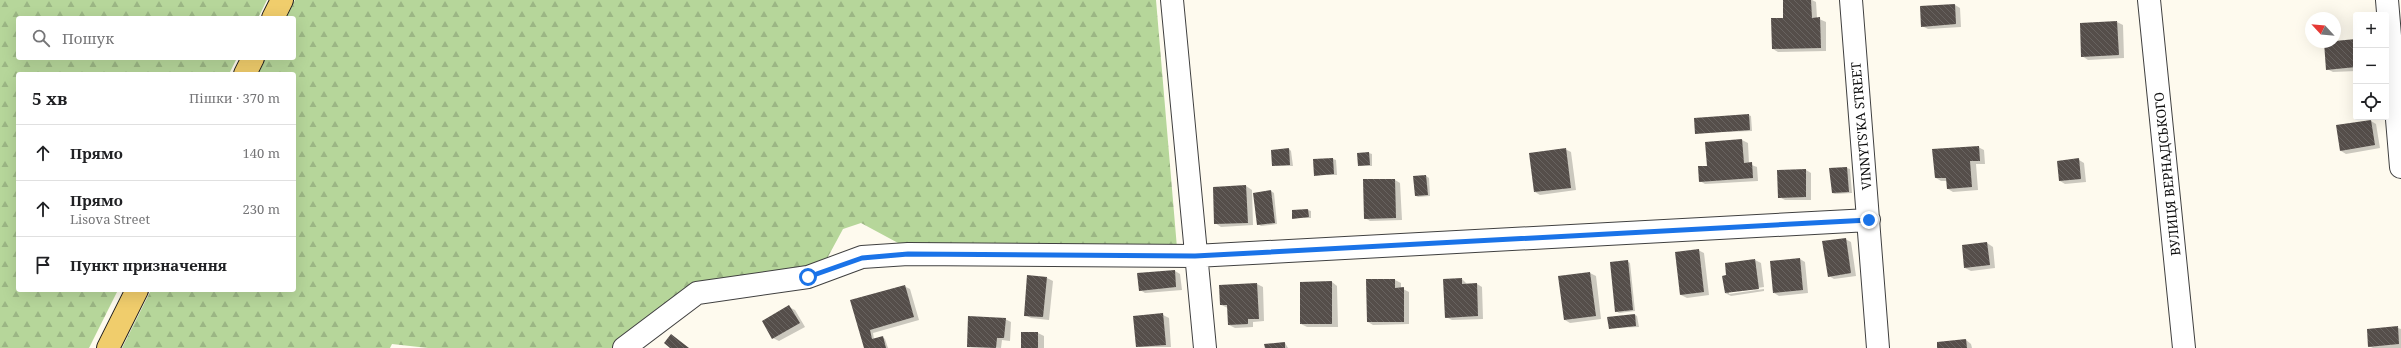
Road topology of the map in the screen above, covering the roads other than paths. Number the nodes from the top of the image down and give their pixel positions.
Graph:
1 (282, 0) edge
2 (1172, 0) edge
3 (1851, 0) edge
4 (2149, 0) edge
5 (2387, 0) edge
6 (274, 16) edge
7 (252, 60) edge
8 (246, 72) edge
9 (2401, 167) edge
10 (1869, 220) junction
11 (1195, 256) junction
12 (136, 292) edge
13 (108, 348) edge
14 (624, 348) edge
15 (1205, 348) edge
16 (1878, 348) edge
17 (2184, 348) edge

1 - 6 main road
2 - 11 street
3 - 10 street, VINNYTS'KA STREET
4 - 17 street, ВУЛИЦЯ ВЕРНАДСЬКОГО
5 - 9 street
7 - 8 main road
10 - 11 street
10 - 16 street, VINNYTS'KA STREET
11 - 14 street
11 - 15 street
12 - 13 main road

